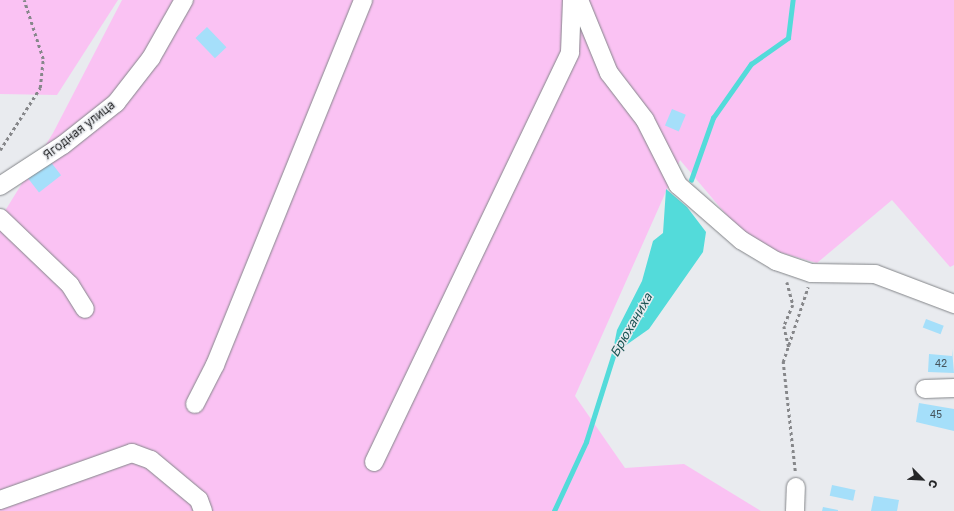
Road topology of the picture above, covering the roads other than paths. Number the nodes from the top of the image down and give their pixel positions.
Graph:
1 (184, 0) edge
2 (363, 0) edge
3 (572, 0) edge
4 (579, 0) edge
5 (0, 186) edge
6 (0, 218) edge
7 (954, 304) edge
8 (84, 310) dead end
9 (954, 388) edge
10 (925, 389) dead end
11 (195, 404) dead end
12 (374, 462) dead end
13 (796, 487) road end
14 (0, 500) edge
15 (203, 511) edge
16 (795, 511) edge

1 - 5 street, Ягодная улица
2 - 11 street
3 - 12 street
4 - 7 street
6 - 8 street
9 - 10 street
13 - 16 street
14 - 15 street

